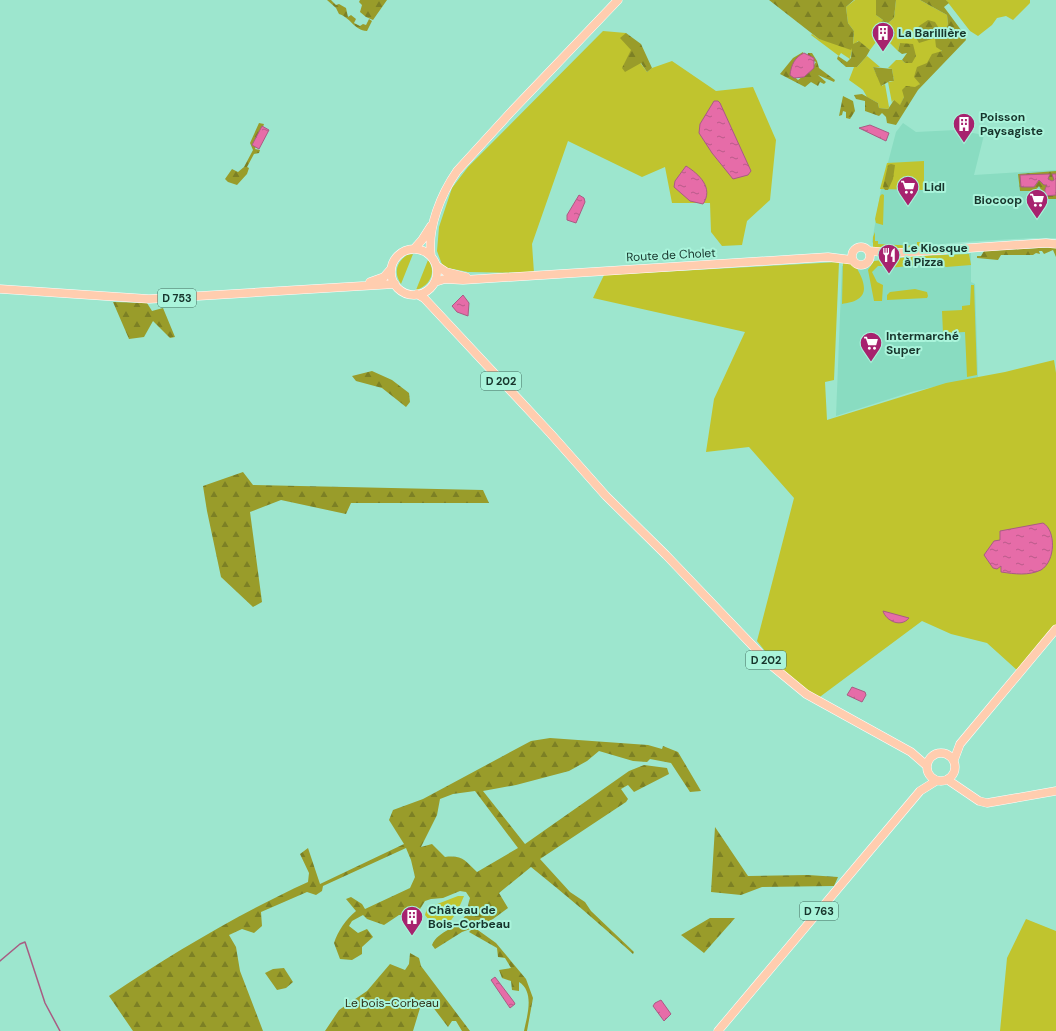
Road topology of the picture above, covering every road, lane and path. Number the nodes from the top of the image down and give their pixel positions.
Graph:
1 (618, 0) edge
2 (435, 218) junction
3 (1056, 241) edge
4 (1046, 243) junction
5 (1056, 244) edge
6 (414, 249) junction
7 (431, 256) junction
8 (852, 256) junction
9 (869, 256) junction
10 (437, 266) junction
11 (391, 270) junction
12 (480, 278) junction
13 (435, 282) junction
14 (395, 284) junction
15 (354, 286) junction
16 (0, 290) edge
17 (429, 290) junction
18 (416, 294) junction
19 (437, 312) junction
20 (1056, 629) edge
21 (960, 744) junction
22 (911, 752) junction
23 (944, 753) junction
24 (933, 755) junction
25 (954, 760) junction
26 (927, 769) junction
27 (955, 770) junction
28 (948, 780) junction
29 (936, 781) junction
30 (1056, 790) edge
31 (920, 791) junction
32 (968, 792) junction
33 (718, 1031) edge

1 - 2 main road
2 - 6 main road
2 - 7 main road
3 - 4 main road
4 - 5 main road
4 - 9 main road
6 - 7 main road
6 - 11 main road
7 - 10 main road
8 - 9 main road
8 - 9 main road
8 - 12 main road, Route de Cholet
10 - 12 main road
10 - 13 main road
11 - 14 main road
11 - 15 main road, D 753
12 - 13 main road
13 - 17 main road
14 - 15 main road, D 753
14 - 18 main road
15 - 16 main road, D 753
17 - 18 main road
17 - 19 main road, D 202
18 - 19 main road, D 202
19 - 22 main road, D 202
20 - 21 main road
21 - 23 main road
21 - 25 main road
22 - 24 main road, D 202
22 - 26 main road, D 202
23 - 24 main road
23 - 25 main road
24 - 26 main road
25 - 27 main road
26 - 29 main road
26 - 31 main road, D 763
27 - 28 main road
27 - 32 main road
28 - 29 main road
28 - 32 main road
29 - 31 main road, D 763
30 - 32 main road
31 - 33 main road, D 763

